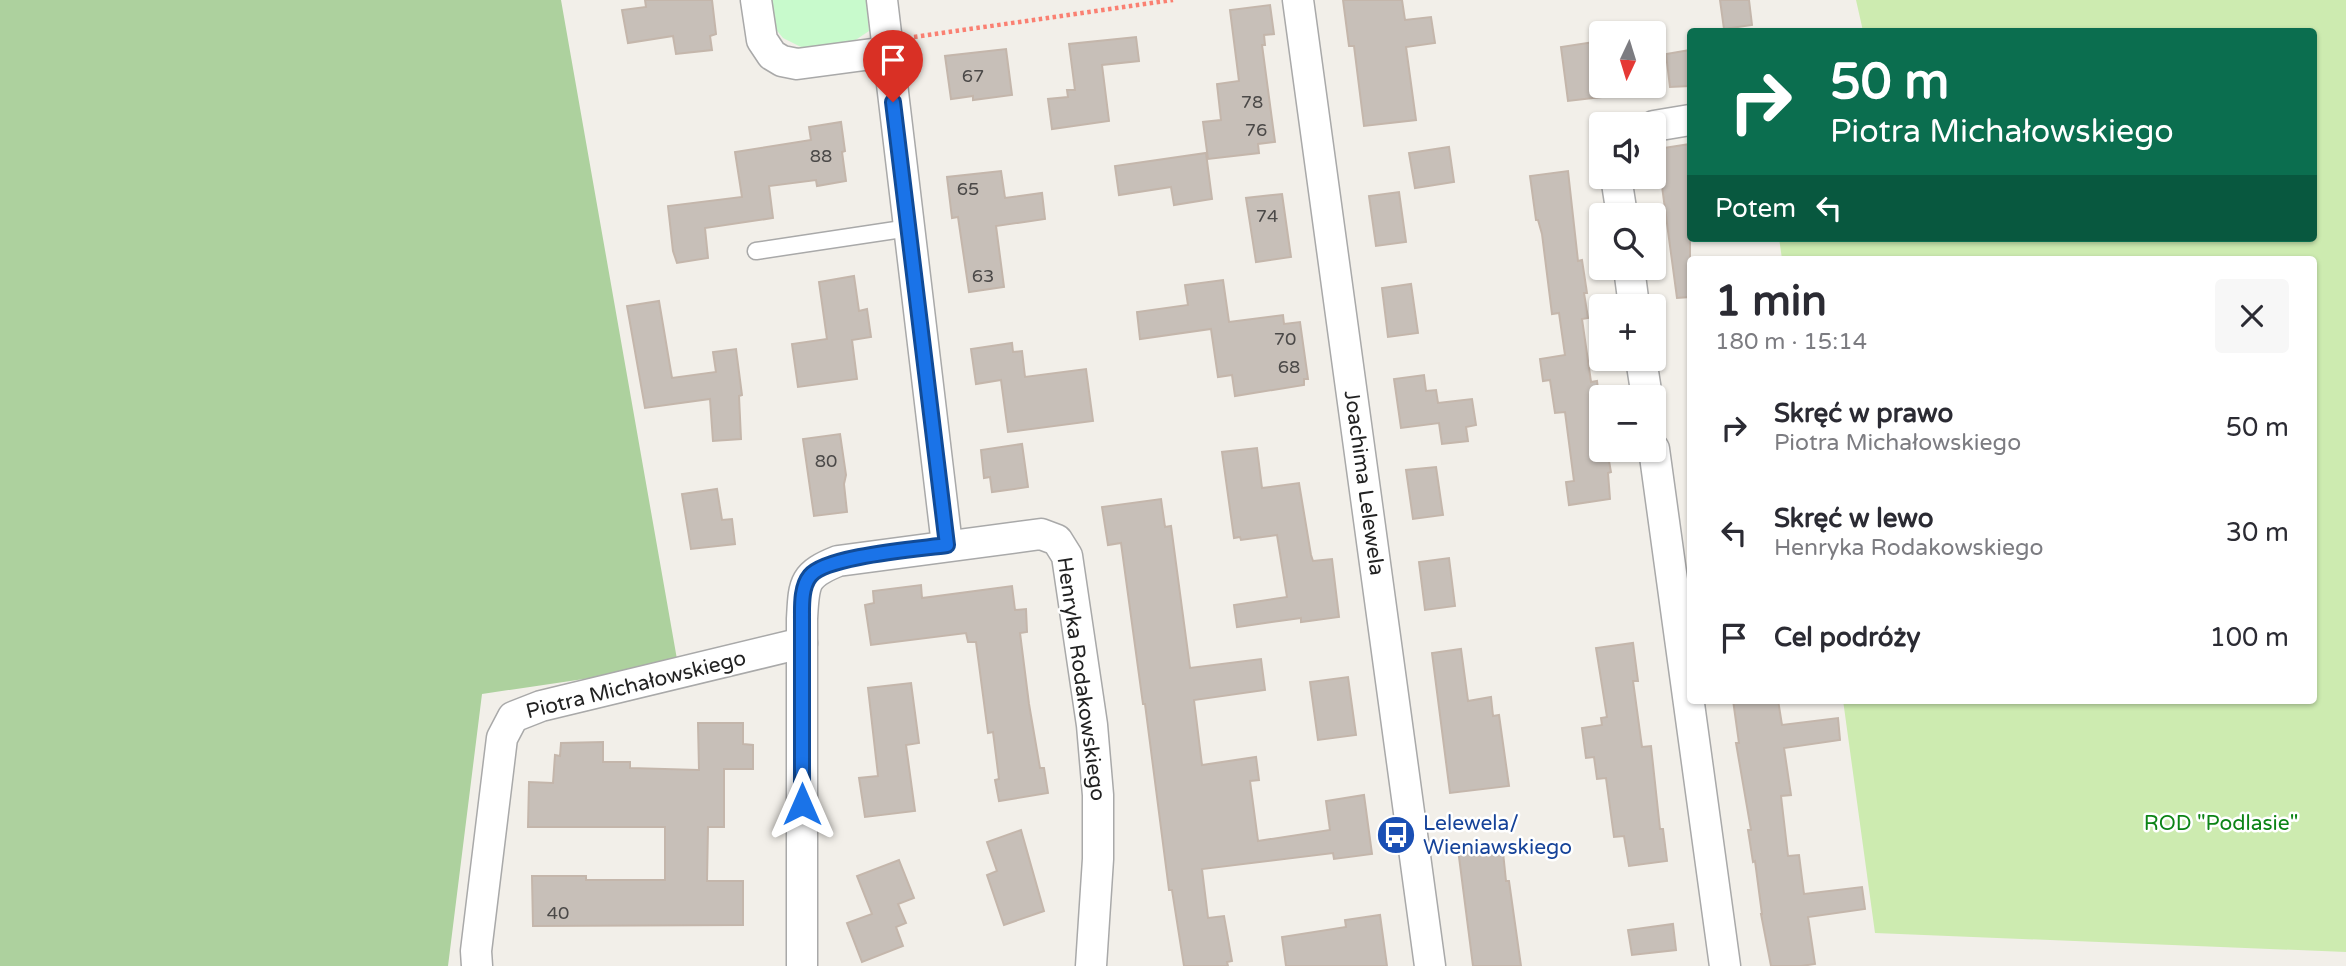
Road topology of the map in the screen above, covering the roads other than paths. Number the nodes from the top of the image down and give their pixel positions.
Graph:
1 (756, 0) edge
2 (882, 0) edge
3 (1298, 0) edge
4 (887, 46) junction
5 (1687, 120) edge
6 (1666, 124) edge
7 (909, 228) junction
8 (756, 251) dead end
9 (1656, 462) edge
10 (947, 545) junction
11 (802, 643) junction
12 (1687, 689) edge
13 (1689, 704) edge
14 (477, 966) edge
15 (802, 966) edge
16 (1091, 966) edge
17 (1430, 966) edge
18 (1725, 966) edge

1 - 4 street
2 - 4 street
3 - 17 street, Joachima Lelewela
4 - 7 street
5 - 6 street
7 - 8 lane
7 - 10 street
9 - 12 street
10 - 11 street
10 - 16 street, Henryka Rodakowskiego
11 - 14 street, Piotra Michałowskiego
11 - 15 street
13 - 18 street

